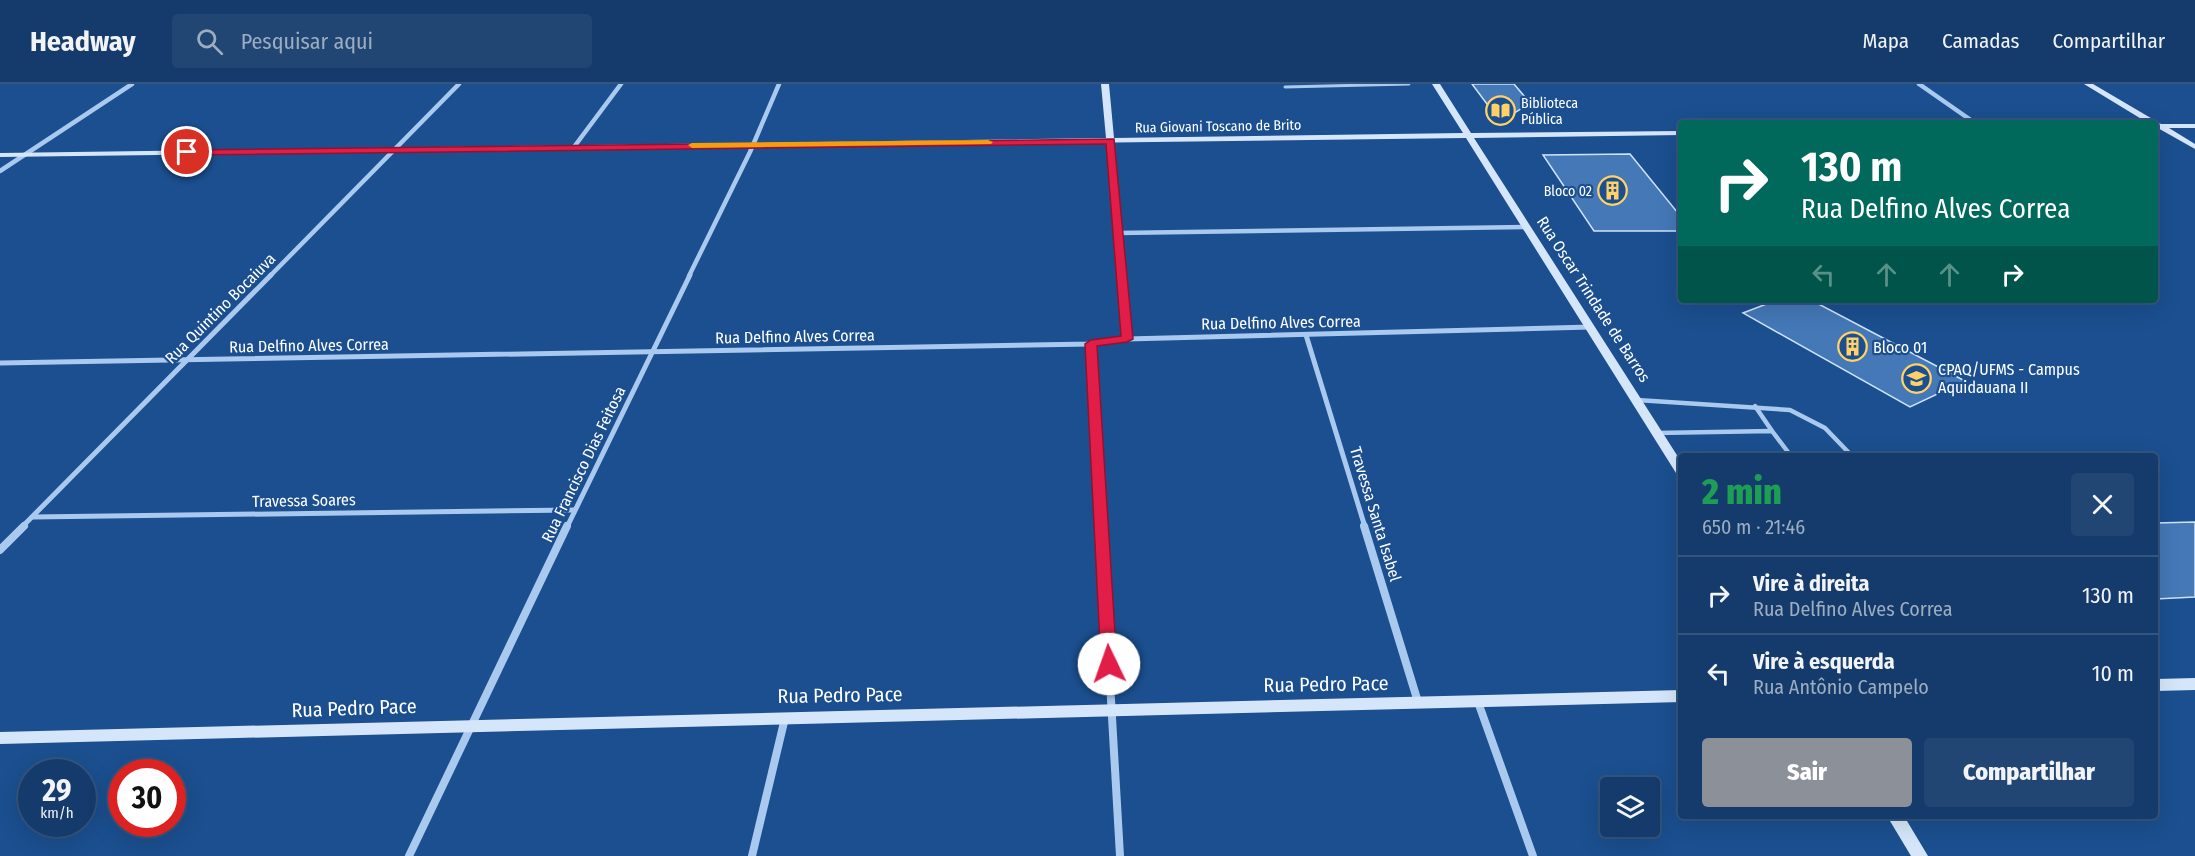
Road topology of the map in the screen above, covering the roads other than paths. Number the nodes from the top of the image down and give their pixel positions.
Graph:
1 (132, 84) edge
2 (459, 84) edge
3 (621, 84) edge
4 (779, 84) edge
5 (1106, 84) edge
6 (1409, 84) edge
7 (1436, 84) edge
8 (1919, 84) edge
9 (2088, 84) edge
10 (1284, 87) dead end
11 (1972, 120) edge
12 (2148, 120) edge
13 (2158, 125) edge
14 (2158, 126) edge
15 (2195, 126) edge
16 (1678, 133) edge
17 (1469, 135) junction
18 (1110, 141) junction
19 (753, 145) junction
20 (574, 147) junction
21 (2195, 147) edge
22 (395, 149) junction
23 (0, 155) edge
24 (25, 155) junction
25 (0, 171) edge
26 (1527, 227) junction
27 (1118, 233) junction
28 (1591, 327) junction
29 (1306, 335) junction
30 (1127, 339) junction
31 (1091, 344) junction
32 (652, 352) junction
33 (188, 360) junction
34 (0, 363) edge
35 (1637, 400) junction
36 (1755, 406) junction
37 (1772, 431) junction
38 (1656, 433) junction
39 (1789, 453) edge
40 (1850, 453) edge
41 (1678, 467) edge
42 (575, 510) junction
43 (33, 517) junction
44 (0, 549) edge
45 (2195, 684) edge
46 (2158, 685) edge
47 (1678, 696) edge
48 (1478, 702) junction
49 (1418, 703) junction
50 (1112, 710) junction
51 (785, 717) junction
52 (470, 725) junction
53 (0, 738) edge
54 (1897, 819) edge
55 (409, 856) edge
56 (752, 856) edge
57 (1120, 856) edge
58 (1533, 856) edge
59 (1920, 856) edge

1 - 24 street
2 - 22 street, Rua Quintino Bocaiuva
3 - 20 street
4 - 19 street, Rua Francisco Dias Feitosa
5 - 18 main road
6 - 10 lane
7 - 17 main road, Rua Oscar Trindade de Barros
8 - 11 street
9 - 12 main road
13 - 15 main road
14 - 21 main road
16 - 17 main road, Rua Giovani Toscano de Brito
17 - 18 main road, Rua Giovani Toscano de Brito
17 - 26 main road, Rua Oscar Trindade de Barros
18 - 19 main road, Rua Giovani Toscano de Brito
18 - 27 street
19 - 20 main road, Rua Giovani Toscano de Brito
19 - 32 street, Rua Francisco Dias Feitosa
20 - 22 main road, Rua Giovani Toscano de Brito
22 - 24 main road, Rua Giovani Toscano de Brito
22 - 33 street, Rua Quintino Bocaiuva
23 - 24 main road, Rua Giovani Toscano de Brito
24 - 25 street
26 - 27 street
26 - 28 main road, Rua Oscar Trindade de Barros
27 - 30 street
28 - 29 street, Rua Delfino Alves Correa
28 - 35 main road, Rua Oscar Trindade de Barros
29 - 30 street, Rua Delfino Alves Correa
29 - 49 street, Travessa Santa Isabel
30 - 31 street, Rua Delfino Alves Correa
31 - 32 street, Rua Delfino Alves Correa
31 - 50 street
32 - 33 street, Rua Delfino Alves Correa
32 - 42 street, Rua Francisco Dias Feitosa
33 - 34 street, Rua Delfino Alves Correa
33 - 43 street, Rua Quintino Bocaiuva
35 - 36 lane
35 - 38 main road, Rua Oscar Trindade de Barros
36 - 37 lane
36 - 40 lane
37 - 38 lane
37 - 39 lane
38 - 41 main road, Rua Oscar Trindade de Barros
42 - 43 street, Travessa Soares
42 - 52 street, Rua Francisco Dias Feitosa
43 - 44 street, Rua Quintino Bocaiuva
45 - 46 main road
47 - 48 main road, Rua Pedro Pace
48 - 49 main road, Rua Pedro Pace
48 - 58 street
49 - 50 main road, Rua Pedro Pace
50 - 51 main road, Rua Pedro Pace
50 - 57 street
51 - 52 main road, Rua Pedro Pace
51 - 56 street
52 - 53 main road, Rua Pedro Pace
52 - 55 street, Rua Francisco Dias Feitosa
54 - 59 main road

